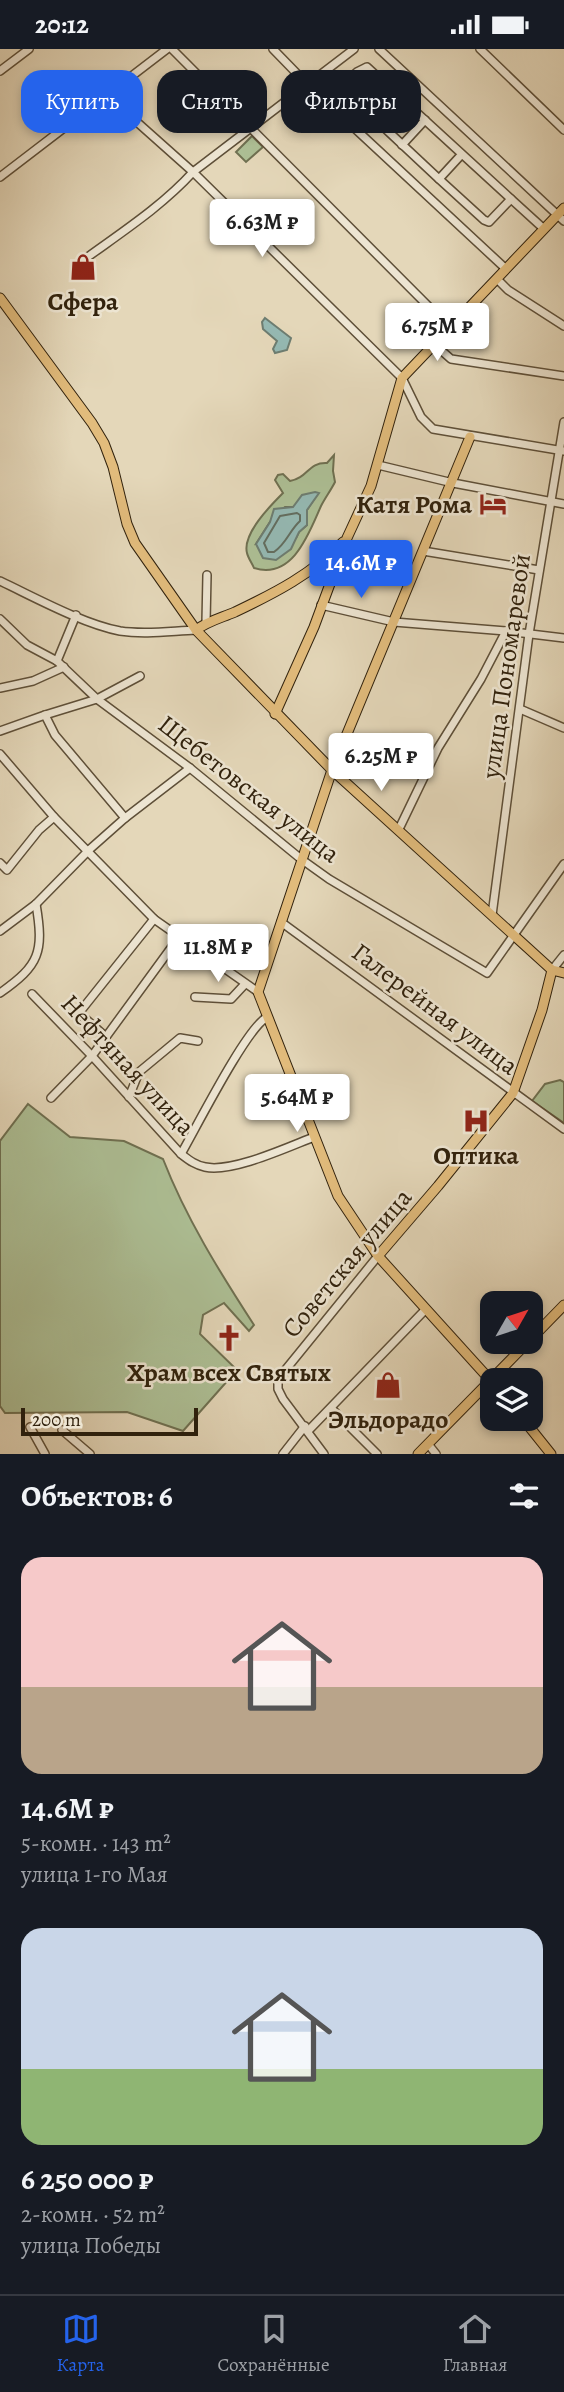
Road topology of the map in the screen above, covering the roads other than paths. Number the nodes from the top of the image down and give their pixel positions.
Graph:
1 (29, 49) edge
2 (170, 49) edge
3 (273, 49) edge
4 (354, 49) edge
5 (379, 49) edge
6 (480, 49) edge
7 (192, 70) edge
8 (293, 70) edge
9 (326, 70) edge
10 (0, 71) edge
11 (281, 105) edge
12 (267, 116) edge
13 (421, 116) edge
14 (425, 120) junction
15 (143, 128) edge
16 (564, 130) edge
17 (245, 133) edge
18 (257, 133) edge
19 (360, 133) edge
20 (389, 133) edge
21 (402, 145) junction
22 (462, 154) junction
23 (193, 173) junction
24 (0, 177) edge
25 (439, 179) junction
26 (511, 199) junction
27 (562, 215) edge
28 (544, 229) junction
29 (89, 255) dead end
30 (506, 269) junction
31 (497, 279) junction
32 (0, 298) edge
33 (564, 326) edge
34 (450, 328) junction
35 (434, 344) junction
36 (564, 376) edge
37 (402, 378) junction
38 (564, 422) edge
39 (470, 437) junction
40 (561, 450) edge
41 (378, 465) junction
42 (453, 483) junction
43 (553, 502) junction
44 (564, 504) edge
45 (347, 538) junction
46 (423, 551) junction
47 (539, 570) junction
48 (207, 575) dead end
49 (0, 581) edge
50 (321, 605) junction
51 (76, 615) junction
52 (0, 619) edge
53 (206, 622) junction
54 (394, 622) junction
55 (196, 630) junction
56 (506, 631) junction
57 (529, 634) junction
58 (564, 638) edge
59 (57, 661) junction
60 (64, 667) junction
61 (140, 676) dead end
62 (0, 688) edge
63 (97, 699) junction
64 (520, 709) junction
65 (275, 714) junction
66 (45, 715) junction
67 (564, 728) edge
68 (0, 731) edge
69 (0, 754) edge
70 (190, 768) junction
71 (332, 770) junction
72 (54, 817) junction
73 (125, 818) junction
74 (400, 829) junction
75 (89, 850) junction
76 (301, 859) junction
77 (0, 863) edge
78 (564, 864) edge
79 (36, 904) junction
80 (492, 915) junction
81 (153, 919) junction
82 (281, 922) junction
83 (0, 931) edge
84 (514, 935) junction
85 (178, 937) junction
86 (564, 955) edge
87 (552, 970) junction
88 (564, 974) edge
89 (245, 984) junction
90 (258, 992) junction
91 (0, 993) edge
92 (32, 994) dead end
93 (195, 997) dead end
94 (266, 1018) junction
95 (106, 1037) junction
96 (198, 1041) dead end
97 (92, 1056) junction
98 (513, 1093) junction
99 (129, 1097) junction
100 (51, 1098) dead end
101 (564, 1129) edge
102 (314, 1137) junction
103 (181, 1154) junction
104 (378, 1256) junction
105 (564, 1305) edge
106 (425, 1310) junction
107 (543, 1327) edge
108 (516, 1355) edge
109 (503, 1368) edge
110 (480, 1369) edge
111 (480, 1392) edge
112 (331, 1408) junction
113 (30, 1427) dead end
114 (306, 1428) junction
115 (62, 1430) dead end
116 (533, 1431) edge
117 (428, 1444) junction
118 (46, 1454) edge
119 (90, 1454) edge
120 (283, 1454) edge
121 (324, 1454) edge
122 (377, 1454) edge
123 (418, 1454) edge
124 (436, 1454) edge
125 (551, 1454) edge

1 - 10 street
2 - 7 street
2 - 24 street
3 - 8 street
4 - 9 street
5 - 27 street
6 - 16 street
11 - 12 street
13 - 14 street
14 - 21 street
14 - 22 street
15 - 23 street
17 - 23 street
18 - 34 street
19 - 30 street
20 - 21 street
21 - 25 street
22 - 25 street
22 - 26 street
23 - 29 street
23 - 37 street
25 - 26 street
26 - 28 street
27 - 28 main road
28 - 30 main road
30 - 31 main road
31 - 33 street
31 - 34 main road
32 - 55 main road
34 - 35 main road
35 - 36 street
35 - 37 main road
37 - 39 street
37 - 41 main road
38 - 40 street, улица Пономаревой
39 - 40 street
39 - 42 main road
40 - 43 street, улица Пономаревой
41 - 42 street
41 - 45 main road
42 - 43 street
42 - 46 main road
43 - 44 street
43 - 47 street, улица Пономаревой
45 - 50 main road
45 - 53 main road
46 - 47 street
46 - 54 main road
47 - 57 street, улица Пономаревой
48 - 53 street
49 - 51 street
50 - 54 street
50 - 65 main road
51 - 55 street
51 - 59 street
52 - 59 street, Щебетовская улица
53 - 55 main road
54 - 56 street
54 - 71 main road
55 - 65 main road
56 - 57 street
56 - 74 street
57 - 58 street
57 - 64 street, улица Пономаревой
59 - 60 street, Щебетовская улица
60 - 62 street
60 - 63 street, Щебетовская улица
61 - 63 street
63 - 66 street
63 - 70 street, Щебетовская улица
64 - 67 street
64 - 80 street, улица Пономаревой
65 - 71 main road
66 - 68 street
66 - 73 street
69 - 72 street
70 - 73 street
70 - 76 street, Щебетовская улица
71 - 74 main road
71 - 76 main road
72 - 75 street
72 - 77 street
73 - 75 street
74 - 80 main road
75 - 79 street
75 - 81 street
76 - 82 main road
76 - 84 street, Щебетовская улица
78 - 84 street
79 - 83 street
79 - 91 street
80 - 84 main road
81 - 85 street
81 - 95 street
82 - 90 main road
82 - 98 street, Галерейная улица
84 - 87 main road
85 - 89 street
85 - 95 street
86 - 87 street, Советская улица
87 - 88 main road
87 - 98 main road, Советская улица
89 - 90 street
89 - 93 street
90 - 94 main road
92 - 97 street, Нефтяная улица
94 - 102 main road
94 - 103 street
95 - 97 street
96 - 99 street
97 - 99 street, Нефтяная улица
97 - 100 street
98 - 101 street, Галерейная улица
98 - 104 main road, Советская улица
99 - 103 street, Нефтяная улица
102 - 103 street, Нефтяная улица
102 - 104 main road
104 - 106 main road
104 - 114 street, Советская улица
105 - 107 main road
106 - 110 main road
106 - 112 street
108 - 109 main road
111 - 117 main road
112 - 114 street
112 - 122 street
113 - 118 street
114 - 120 street
114 - 121 street
115 - 119 street
116 - 125 main road
117 - 123 main road
117 - 124 street

